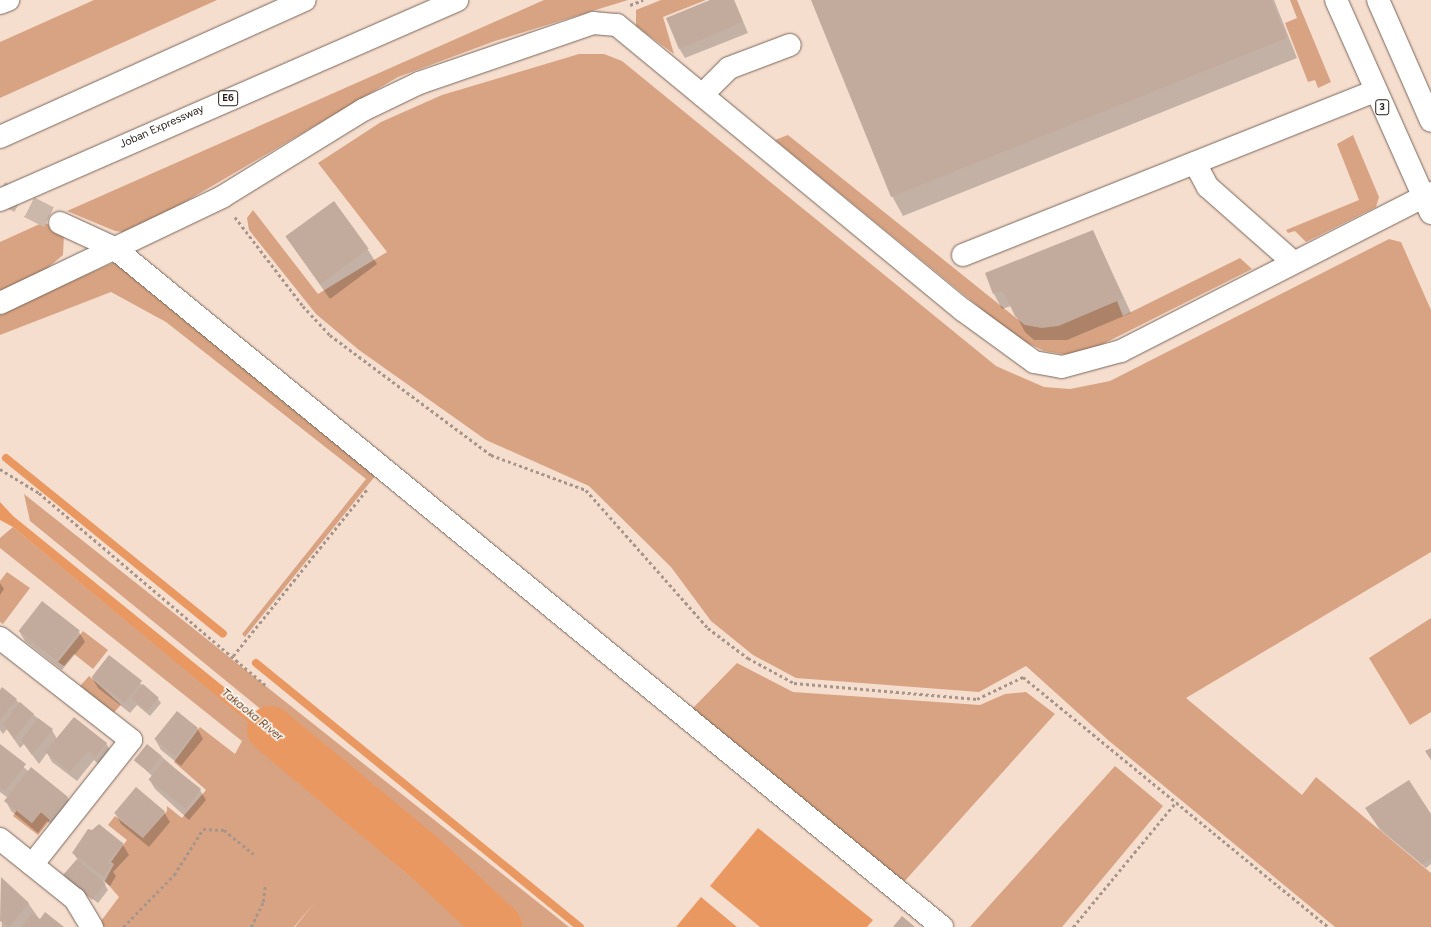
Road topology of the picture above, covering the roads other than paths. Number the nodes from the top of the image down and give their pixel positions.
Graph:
1 (8, 0) edge
2 (305, 0) edge
3 (457, 0) edge
4 (1336, 0) edge
5 (1378, 0) edge
6 (0, 3) edge
7 (790, 45) dead end
8 (1375, 91) junction
9 (702, 95) junction
10 (1431, 121) edge
11 (0, 137) edge
12 (1196, 163) junction
13 (0, 200) edge
14 (1428, 201) edge
15 (60, 223) tunnel mouth
16 (114, 248) junction
17 (963, 255) dead end
18 (1293, 262) junction
19 (0, 303) edge
20 (0, 638) edge
21 (0, 838) edge
22 (32, 865) junction
23 (92, 927) edge
24 (942, 927) edge

1 - 6 main road
2 - 11 main road
3 - 13 main road, Joban Expressway / E6
4 - 8 main road, 3
5 - 10 main road
7 - 9 main road
8 - 12 main road
8 - 14 main road, 3
9 - 16 main road
9 - 18 main road
12 - 17 main road
12 - 18 main road
14 - 18 main road
15 - 16 main road
16 - 19 main road
16 - 24 main road
20 - 22 main road
21 - 22 main road
22 - 23 main road

